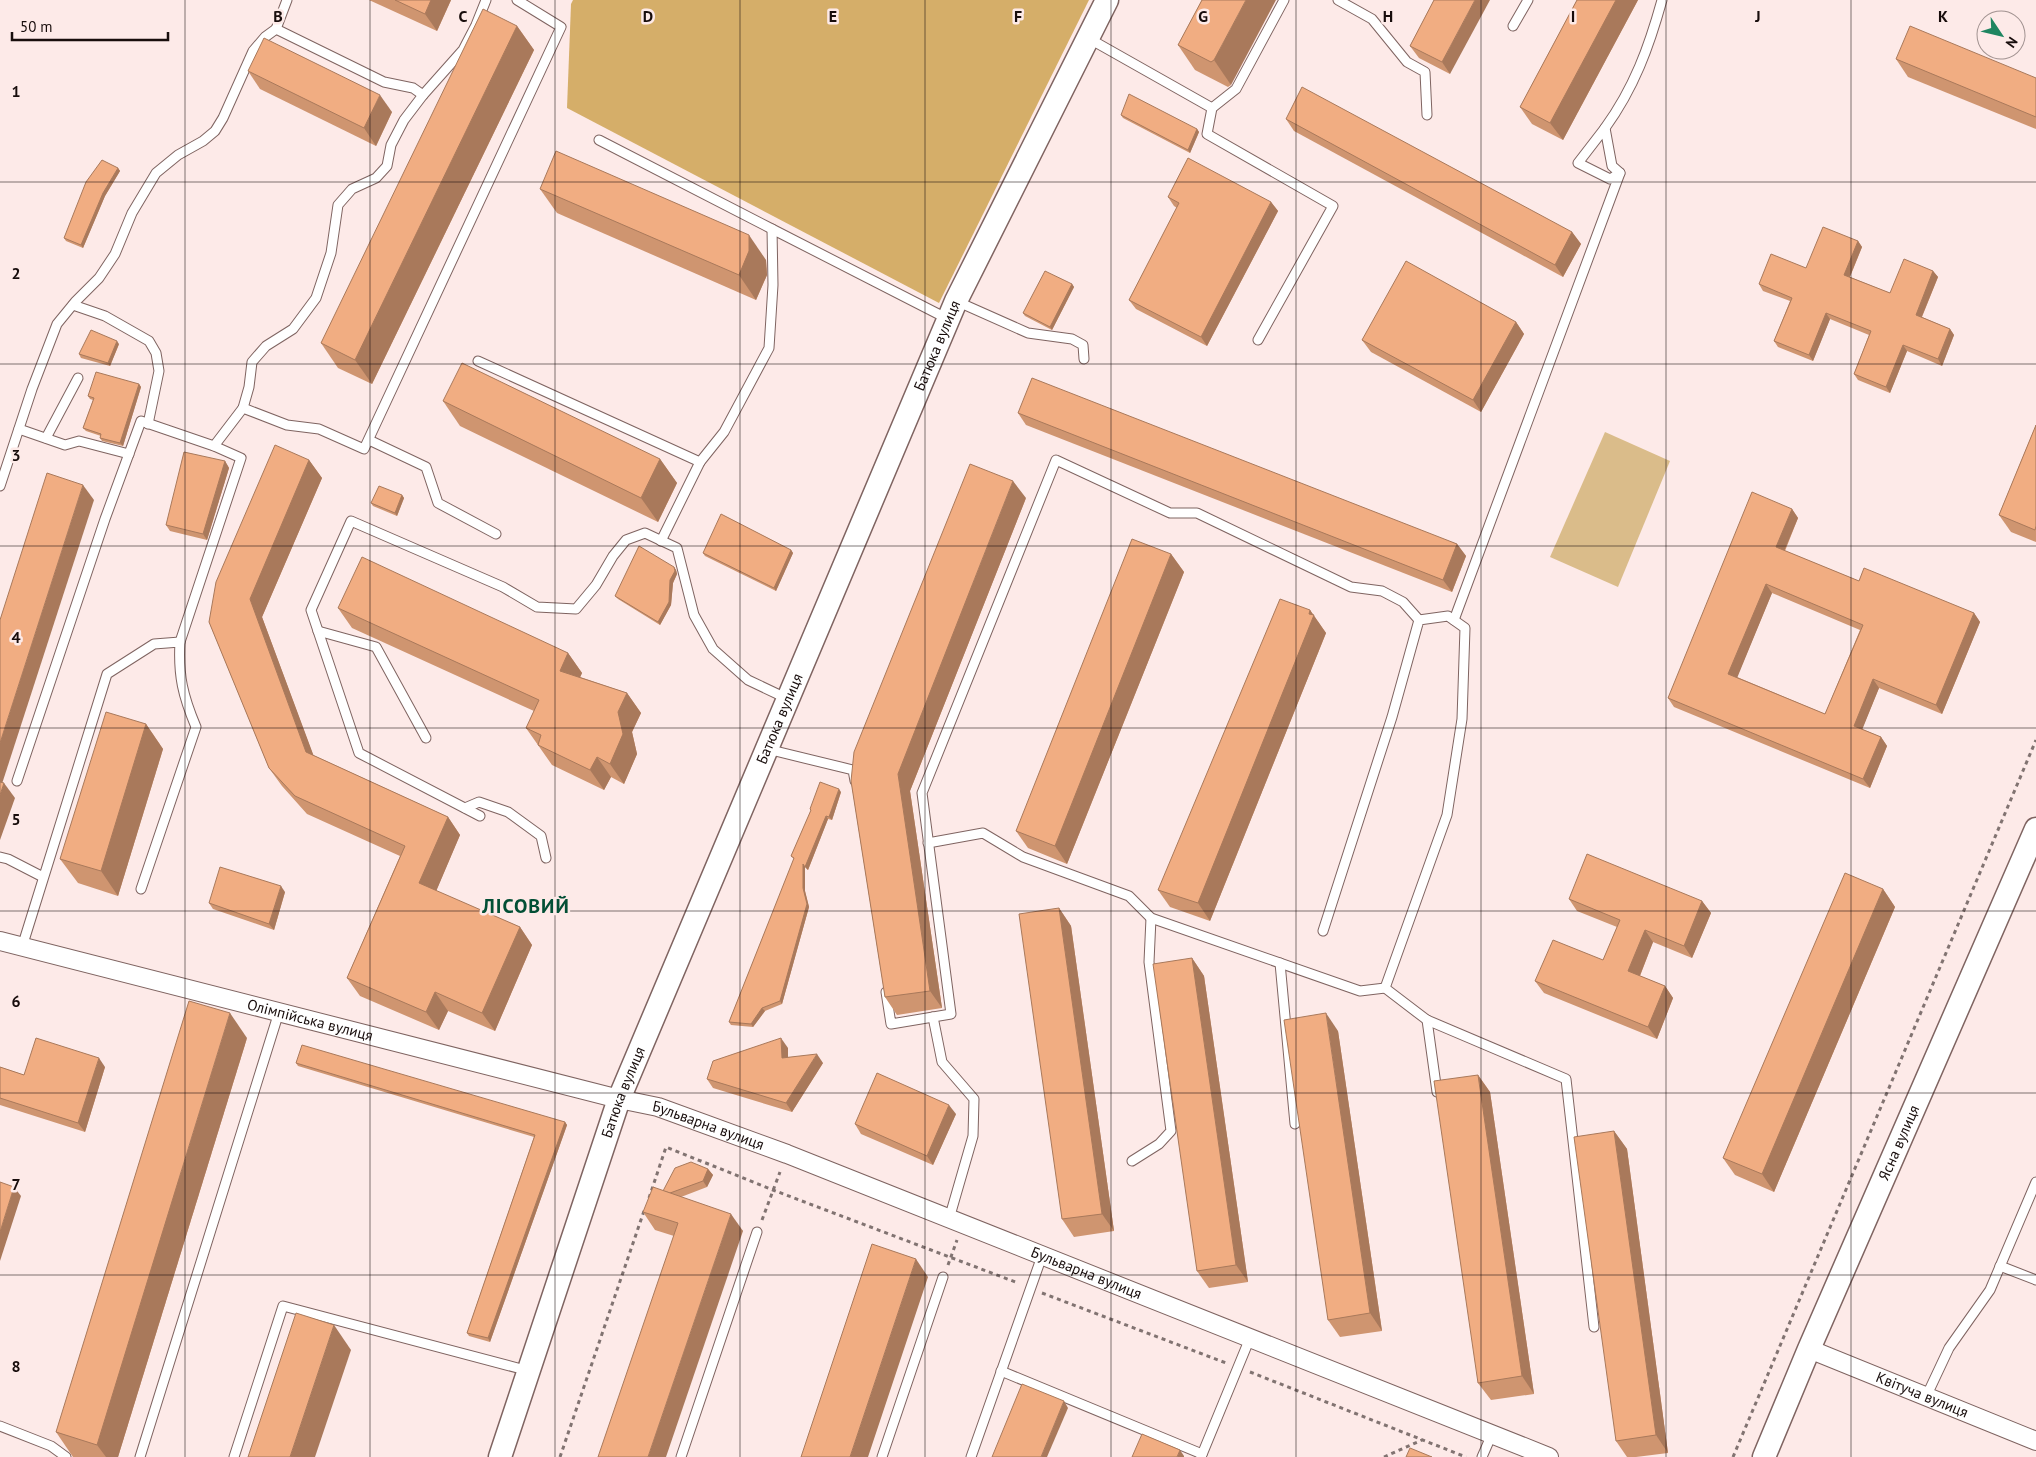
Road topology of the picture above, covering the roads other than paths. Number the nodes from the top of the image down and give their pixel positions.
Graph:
1 (287, 0) edge
2 (486, 0) edge
3 (517, 0) edge
4 (1107, 0) edge
5 (1284, 0) edge
6 (1338, 0) edge
7 (1528, 0) edge
8 (1662, 0) edge
9 (1513, 26) dead end
10 (276, 29) junction
11 (1088, 38) junction
12 (423, 95) junction
13 (1212, 108) junction
14 (1427, 115) dead end
15 (1605, 128) junction
16 (599, 140) dead end
17 (1620, 173) junction
18 (772, 229) junction
19 (73, 305) junction
20 (952, 310) junction
21 (1258, 340) dead end
22 (1084, 359) dead end
23 (478, 361) dead end
24 (78, 378) dead end
25 (244, 408) junction
26 (148, 424) junction
27 (19, 428) junction
28 (46, 438) junction
29 (369, 440) junction
30 (214, 446) junction
31 (128, 454) junction
32 (700, 462) junction
33 (0, 486) edge
34 (496, 534) dead end
35 (661, 541) junction
36 (1419, 620) junction
37 (1454, 620) junction
38 (318, 631) junction
39 (180, 642) junction
40 (788, 699) junction
41 (426, 738) dead end
42 (767, 749) junction
43 (17, 781) dead end
44 (856, 788) edge
45 (465, 808) junction
46 (480, 816) dead end
47 (2036, 829) edge
48 (928, 843) junction
49 (0, 857) edge
50 (546, 858) dead end
51 (43, 877) junction
52 (141, 888) dead end
53 (1151, 918) junction
54 (1323, 931) dead end
55 (0, 941) edge
56 (22, 946) junction
57 (1280, 963) junction
58 (884, 980) edge
59 (1384, 988) junction
60 (278, 1012) junction
61 (933, 1017) junction
62 (1427, 1020) junction
63 (1438, 1098) edge
64 (619, 1099) junction
65 (1295, 1124) edge
66 (1132, 1161) dead end
67 (2036, 1182) edge
68 (956, 1222) junction
69 (758, 1232) road end
70 (1042, 1256) junction
71 (2000, 1266) junction
72 (943, 1277) road end
73 (2036, 1280) edge
74 (1594, 1327) edge
75 (1250, 1338) junction
76 (1809, 1349) junction
77 (529, 1371) junction
78 (1001, 1371) junction
79 (1926, 1397) junction
80 (0, 1426) edge
81 (1492, 1434) junction
82 (2036, 1441) edge
83 (1201, 1455) edge
84 (66, 1457) edge
85 (140, 1457) edge
86 (234, 1457) edge
87 (500, 1457) edge
88 (681, 1457) edge
89 (882, 1457) edge
90 (971, 1457) edge
91 (1482, 1457) edge
92 (1548, 1457) edge
93 (1764, 1457) edge

1 - 10 lane
2 - 12 lane
3 - 29 lane
4 - 11 street, Батюка вулиця
5 - 13 lane
6 - 14 lane
7 - 9 lane
8 - 15 lane
10 - 12 lane
10 - 19 lane
11 - 13 lane
11 - 20 street, Батюка вулиця
12 - 25 lane
13 - 21 lane
15 - 17 lane
15 - 17 lane
16 - 18 lane
17 - 37 lane
18 - 20 lane
18 - 32 lane
19 - 26 lane
19 - 27 lane
20 - 22 lane
20 - 40 street, Батюка вулиця
23 - 32 lane
24 - 28 lane
25 - 29 lane
25 - 30 lane
26 - 30 lane
26 - 31 lane
27 - 28 lane
27 - 33 lane
28 - 31 lane
29 - 34 lane
30 - 39 lane
31 - 43 lane
32 - 35 lane
35 - 38 lane
35 - 40 lane
36 - 37 lane
36 - 48 lane
36 - 54 lane
37 - 59 lane
38 - 41 lane
38 - 45 lane
39 - 51 lane
39 - 52 lane
40 - 42 street, Батюка вулиця
42 - 44 lane
42 - 64 street, Батюка вулиця
45 - 46 lane
45 - 50 lane
47 - 76 street, Ясна вулиця
48 - 53 lane
48 - 61 lane
49 - 51 lane
51 - 56 lane
53 - 57 lane
53 - 66 lane
55 - 56 street, Олімпійська вулиця
56 - 60 street, Олімпійська вулиця
57 - 59 lane
57 - 65 lane
58 - 61 lane
59 - 62 lane
60 - 64 street, Олімпійська вулиця
60 - 85 lane
61 - 68 lane
62 - 63 lane
62 - 74 lane
64 - 68 street, Бульварна вулиця
64 - 77 street, Батюка вулиця
67 - 71 lane
68 - 70 street, Бульварна вулиця
69 - 88 lane
70 - 75 street, Бульварна вулиця
70 - 78 lane
71 - 73 lane
71 - 79 lane
72 - 89 lane
75 - 81 street, Бульварна вулиця
75 - 83 lane
76 - 79 street, Квітуча вулиця
76 - 93 street, Ясна вулиця
77 - 86 lane
77 - 87 street, Батюка вулиця
78 - 83 lane
78 - 90 lane
79 - 82 street, Квітуча вулиця
80 - 84 lane
81 - 91 lane
81 - 92 street, Бульварна вулиця

